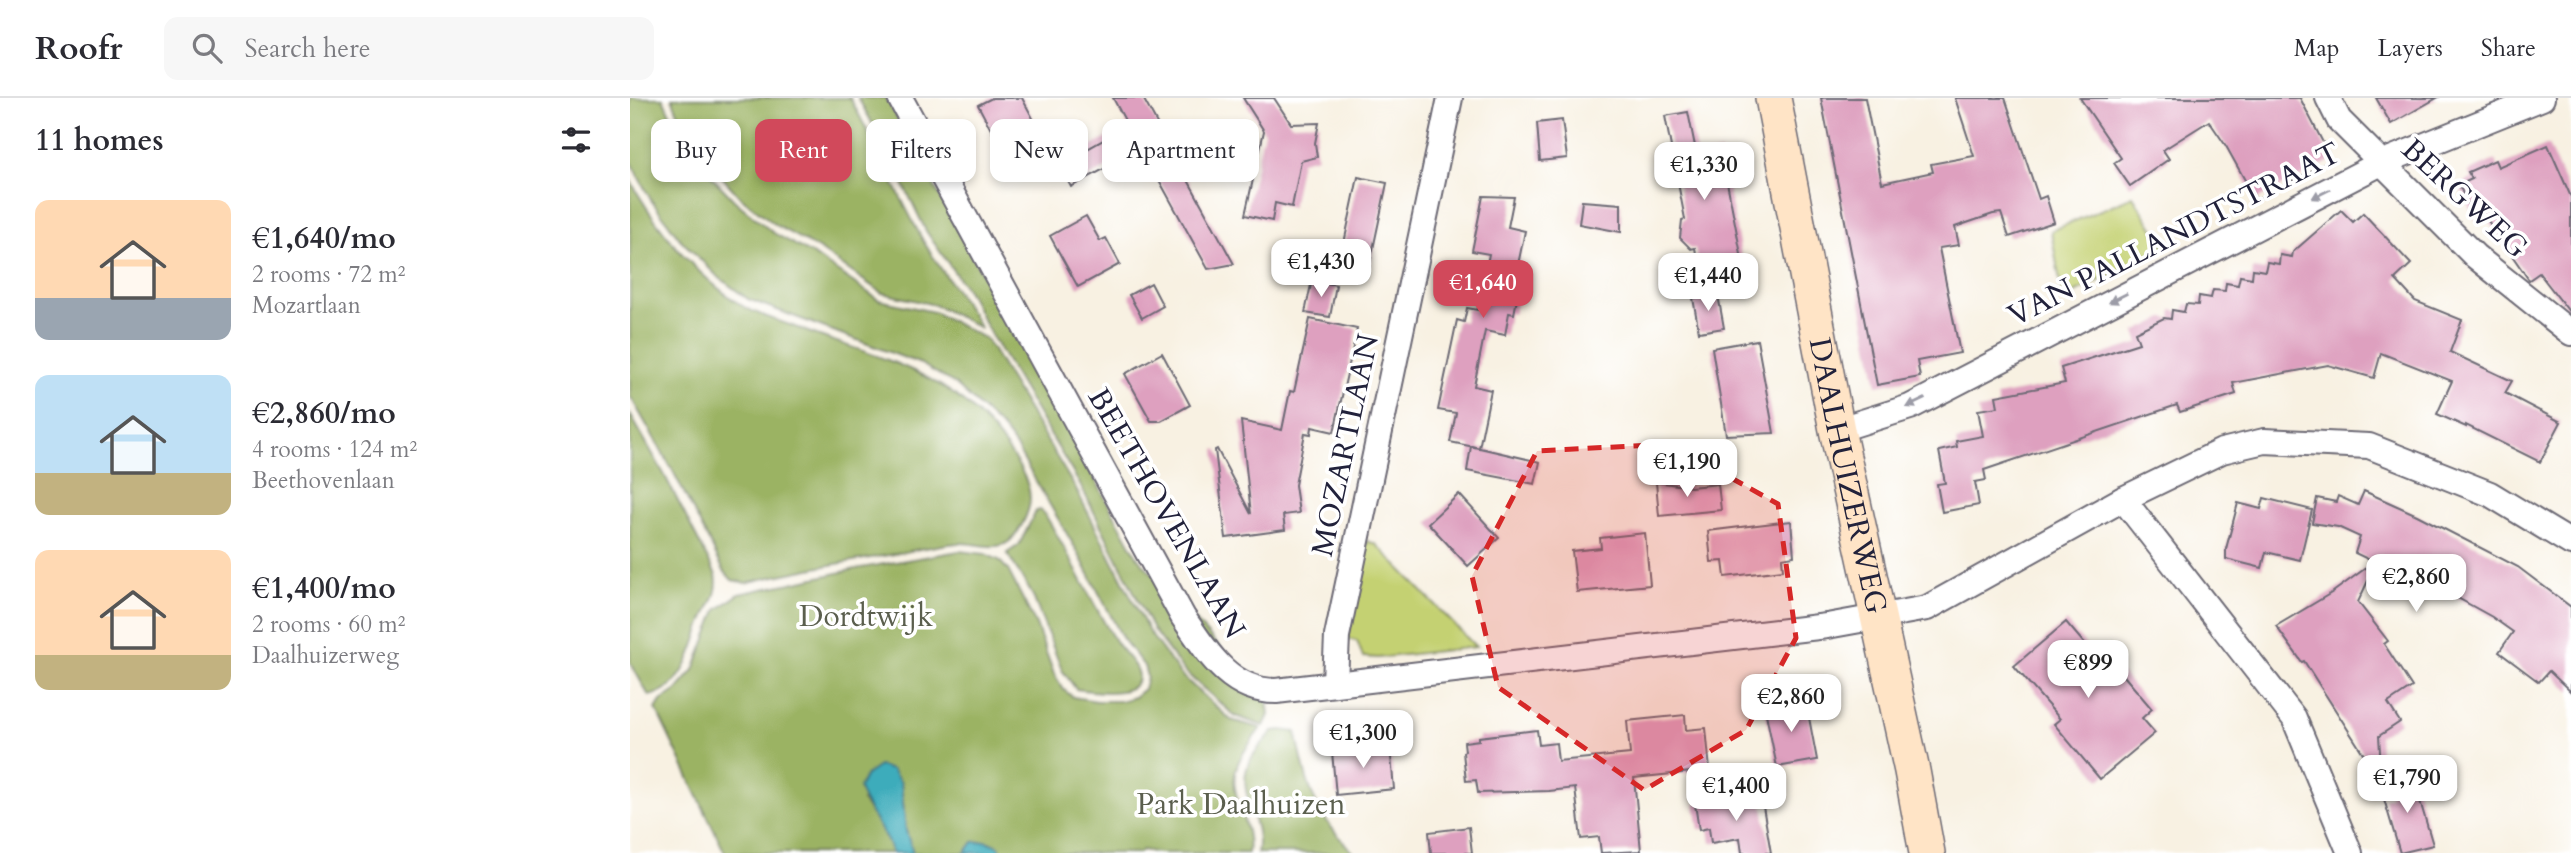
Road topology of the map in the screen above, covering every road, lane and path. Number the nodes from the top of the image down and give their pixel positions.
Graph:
1 (900, 98) edge
2 (1450, 98) edge
3 (1773, 98) edge
4 (2328, 98) edge
5 (2542, 98) edge
6 (2381, 163) junction
7 (2571, 333) edge
8 (1837, 430) junction
9 (2123, 499) junction
10 (2571, 543) edge
11 (1878, 618) junction
12 (1335, 682) junction
13 (1927, 853) edge
14 (2350, 853) edge

1 - 12 street, BEETHOVENLAAN
2 - 12 street, MOZARTLAAN
3 - 8 main road, DAALHUIZERWEG
4 - 6 street, BERGWEG
5 - 6 street, VAN PALLANDTSTRAAT
6 - 7 street, BERGWEG
6 -> 8 street, VAN PALLANDTSTRAAT
8 - 11 main road, DAALHUIZERWEG
9 - 10 street, BEETHOVENLAAN
9 - 11 street, BEETHOVENLAAN
9 - 14 street
11 - 12 street, BEETHOVENLAAN
11 - 13 main road, DAALHUIZERWEG

